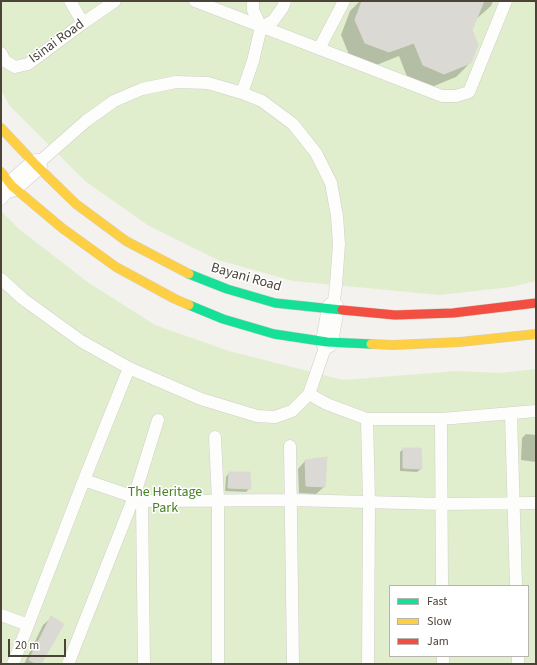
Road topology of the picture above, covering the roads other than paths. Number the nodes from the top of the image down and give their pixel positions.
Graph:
1 (70, 1) edge
2 (115, 1) edge
3 (195, 1) edge
4 (253, 1) edge
5 (285, 1) edge
6 (344, 1) edge
7 (506, 1) edge
8 (83, 22) junction
9 (261, 27) junction
10 (319, 49) junction
11 (1, 53) edge
12 (242, 93) junction
13 (1, 128) edge
14 (36, 166) junction
15 (5, 186) edge
16 (1, 279) edge
17 (536, 303) edge
18 (333, 308) junction
19 (536, 334) edge
20 (327, 342) junction
21 (129, 368) junction
22 (309, 394) junction
23 (536, 411) edge
24 (511, 414) junction
25 (367, 419) junction
26 (441, 419) junction
27 (158, 420) dead end
28 (216, 437) dead end
29 (290, 446) dead end
30 (84, 480) junction
31 (138, 499) junction
32 (218, 500) junction
33 (292, 500) junction
34 (369, 501) junction
35 (514, 503) junction
36 (441, 504) junction
37 (536, 504) edge
38 (442, 585) edge
39 (516, 585) edge
40 (1, 615) edge
41 (28, 625) junction
42 (13, 664) edge
43 (68, 664) edge
44 (144, 664) edge
45 (218, 664) edge
46 (293, 664) edge
47 (368, 664) edge

1 - 8 lane
2 - 8 lane, Isinai Road
3 - 9 lane
4 - 9 lane
5 - 9 lane
6 - 10 lane
7 - 10 lane
8 - 11 lane, Isinai Road
9 - 10 lane
9 - 12 lane
12 - 14 lane
12 - 18 lane
13 - 14 main road, Bayani Road
14 - 15 street
14 - 18 main road, Bayani Road
15 - 20 main road
16 - 21 lane
17 - 18 main road, Bayani Road
18 - 20 street
19 - 20 main road
20 - 22 lane
21 - 22 lane
21 - 30 lane
22 - 25 lane
23 - 24 lane
24 - 26 lane
24 - 35 lane
25 - 26 lane
25 - 34 lane
26 - 36 lane
27 - 31 lane
28 - 32 lane
29 - 33 lane
30 - 31 lane
30 - 41 lane
31 - 32 lane
31 - 43 lane
31 - 44 lane
32 - 33 lane
32 - 45 lane
33 - 34 lane
33 - 46 lane
34 - 36 lane
34 - 47 lane
35 - 36 lane
35 - 37 lane
35 - 39 lane
36 - 38 lane
40 - 41 lane
41 - 42 lane

